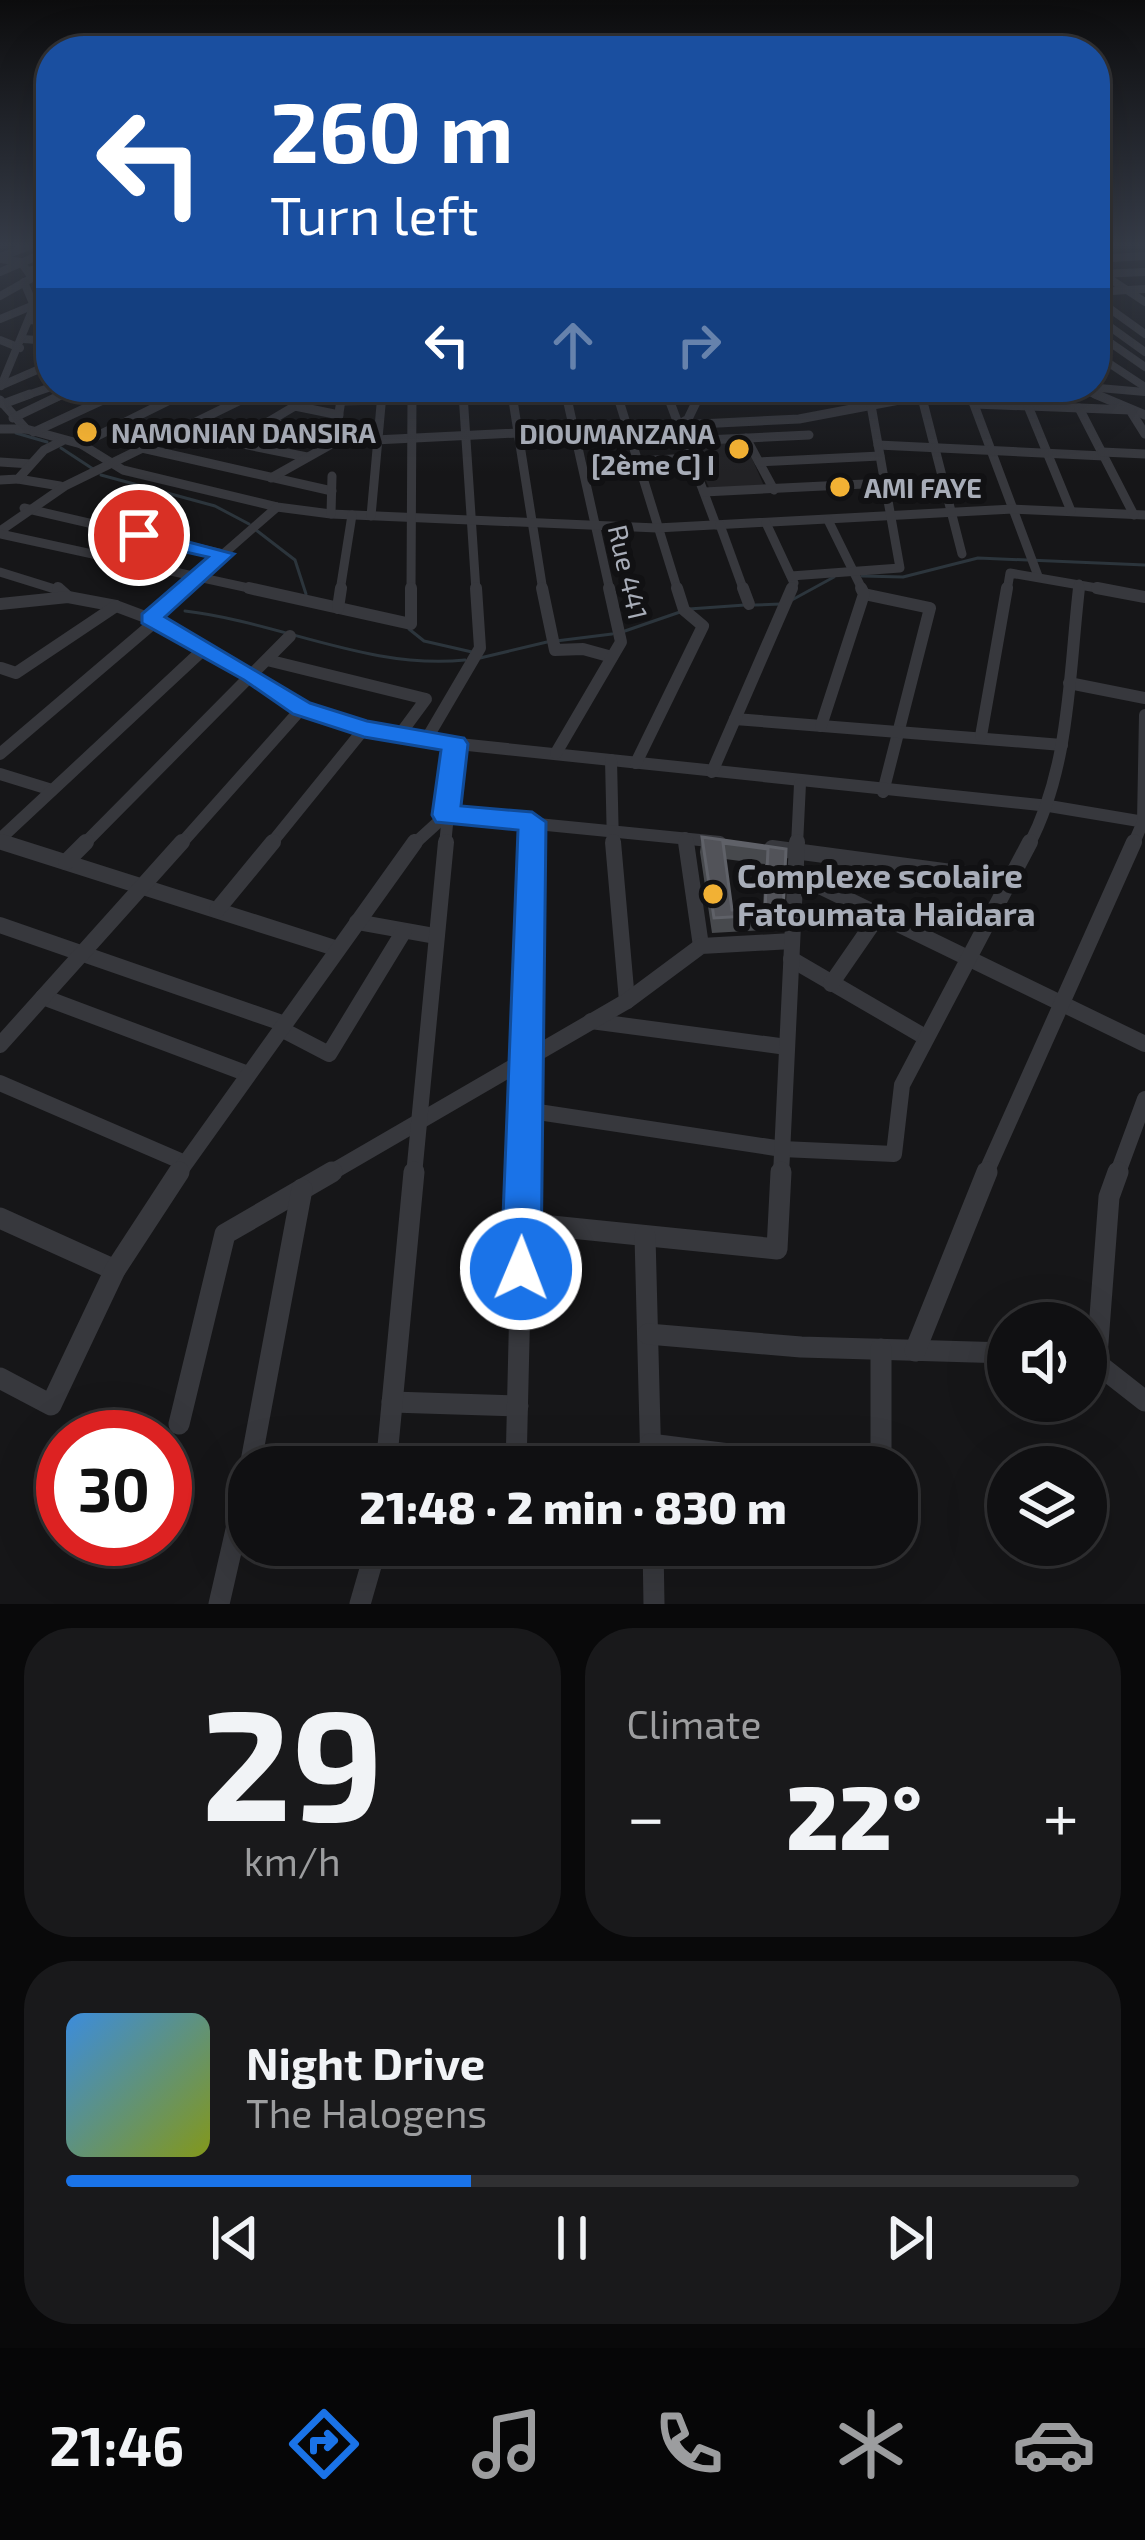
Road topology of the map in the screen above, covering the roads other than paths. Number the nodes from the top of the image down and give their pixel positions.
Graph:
1 (28, 322) edge
2 (1110, 327) edge
3 (1145, 338) edge
4 (0, 340) edge
5 (36, 342) edge
6 (1131, 342) junction
7 (22, 343) junction
8 (1112, 344) joint
9 (1145, 352) edge
10 (0, 354) edge
11 (1110, 364) edge
12 (1145, 368) edge
13 (36, 371) edge
14 (1, 386) edge
15 (1110, 388) edge
16 (1145, 389) edge
17 (36, 392) edge
18 (1110, 401) edge
19 (1, 402) edge
20 (47, 402) edge
21 (96, 402) edge
22 (166, 402) edge
23 (234, 402) edge
24 (341, 402) edge
25 (382, 402) edge
26 (412, 402) edge
27 (464, 402) edge
28 (514, 402) edge
29 (567, 402) edge
30 (619, 402) edge
31 (670, 402) edge
32 (698, 402) edge
33 (871, 402) edge
34 (892, 402) edge
35 (923, 402) edge
36 (974, 404) joint
37 (1028, 406) junction
38 (872, 408) junction
39 (1079, 408) junction
40 (1130, 410) junction
41 (339, 415) junction
42 (1145, 415) edge
43 (13, 418) junction
44 (799, 419) junction
45 (678, 425) junction
46 (627, 428) junction
47 (0, 429) edge
48 (30, 430) junction
49 (172, 430) junction
50 (572, 430) junction
51 (520, 433) junction
52 (1145, 434) edge
53 (467, 435) junction
54 (808, 435) junction
55 (412, 438) junction
56 (746, 438) junction
57 (335, 440) junction
58 (378, 440) junction
59 (62, 441) junction
60 (684, 441) junction
61 (81, 444) junction
62 (142, 448) junction
63 (935, 448) junction
64 (879, 450) junction
65 (991, 451) junction
66 (1048, 453) junction
67 (1103, 454) junction
68 (1145, 454) edge
69 (308, 457) junction
70 (691, 458) junction
71 (823, 459) junction
72 (638, 461) junction
73 (0, 462) edge
74 (758, 462) junction
75 (107, 463) junction
76 (31, 464) junction
77 (332, 476) dead end
78 (271, 478) junction
79 (18, 479) junction
80 (0, 480) edge
81 (885, 484) junction
82 (60, 486) junction
83 (774, 490) junction
84 (332, 491) junction
85 (704, 492) junction
86 (277, 507) junction
87 (24, 508) junction
88 (1013, 508) junction
89 (1071, 511) junction
90 (951, 513) junction
91 (331, 514) junction
92 (352, 515) junction
93 (1140, 515) edge
94 (371, 516) junction
95 (891, 516) junction
96 (411, 518) junction
97 (828, 520) junction
98 (472, 521) junction
99 (531, 523) junction
100 (766, 524) junction
101 (718, 525) junction
102 (594, 526) junction
103 (657, 528) junction
104 (0, 533) edge
105 (224, 554) junction
106 (962, 554) dead end
107 (0, 572) edge
108 (791, 576) junction
109 (1038, 576) junction
110 (196, 578) junction
111 (1076, 579) junction
112 (860, 581) junction
113 (68, 597) junction
114 (1145, 597) edge
115 (0, 604) edge
116 (749, 604) dead end
117 (116, 606) junction
118 (338, 608) junction
119 (153, 620) junction
120 (290, 636) dead end
121 (205, 648) junction
122 (612, 657) junction
123 (267, 660) junction
124 (0, 669) edge
125 (459, 672) dead end
126 (252, 675) junction
127 (1069, 682) junction
128 (1145, 698) edge
129 (302, 708) junction
130 (419, 708) junction
131 (1145, 715) edge
132 (735, 718) junction
133 (821, 726) junction
134 (364, 729) junction
135 (899, 730) junction
136 (398, 736) junction
137 (980, 736) junction
138 (426, 740) junction
139 (455, 744) junction
140 (1062, 746) junction
141 (556, 753) junction
142 (0, 754) edge
143 (610, 760) junction
144 (636, 763) junction
145 (712, 772) junction
146 (0, 774) edge
147 (800, 784) junction
148 (52, 790) junction
149 (883, 792) junction
150 (1049, 806) junction
151 (446, 815) junction
152 (532, 822) junction
153 (1144, 822) edge
154 (611, 831) junction
155 (685, 838) junction
156 (0, 840) edge
157 (729, 843) edge
158 (751, 845) edge
159 (795, 850) junction
160 (66, 862) junction
161 (795, 874) junction
162 (1011, 880) junction
163 (142, 886) junction
164 (217, 910) junction
165 (878, 916) junction
166 (357, 922) junction
167 (0, 926) edge
168 (404, 931) junction
169 (435, 936) junction
170 (700, 946) junction
171 (338, 949) junction
172 (791, 950) junction
173 (82, 954) junction
174 (968, 959) junction
175 (831, 984) junction
176 (43, 997) junction
177 (626, 1001) junction
178 (1061, 1004) junction
179 (591, 1021) junction
180 (282, 1026) junction
181 (925, 1036) junction
182 (1145, 1044) edge
183 (0, 1045) edge
184 (787, 1048) junction
185 (525, 1060) junction
186 (248, 1074) junction
187 (0, 1083) edge
188 (1145, 1099) edge
189 (525, 1110) junction
190 (417, 1123) junction
191 (782, 1149) junction
192 (184, 1163) junction
193 (302, 1189) junction
194 (0, 1218) edge
195 (522, 1223) junction
196 (645, 1236) junction
197 (115, 1270) junction
198 (1097, 1302) edge
199 (648, 1334) junction
200 (881, 1349) junction
201 (915, 1351) junction
202 (987, 1353) edge
203 (1107, 1371) edge
204 (0, 1378) edge
205 (1145, 1401) edge
206 (392, 1402) junction
207 (518, 1406) junction
208 (182, 1410) edge
209 (254, 1446) edge
210 (388, 1446) edge
211 (517, 1446) edge
212 (651, 1446) edge
213 (881, 1446) edge
214 (228, 1565) edge
215 (371, 1566) edge
216 (653, 1566) edge
217 (219, 1604) edge
218 (359, 1604) edge
219 (654, 1604) edge

1 - 7 street
2 - 6 street
3 - 6 street
4 - 7 street
5 - 7 street
6 - 8 street
6 - 9 street
7 - 10 street
7 - 14 street
8 - 12 street
11 - 16 street
13 - 14 street
15 - 16 street
17 - 19 street
18 - 40 street
19 - 43 street
20 - 43 street
21 - 48 street
22 - 61 street
23 - 49 street
24 - 41 street
25 - 58 street
26 - 55 street
27 - 53 street
28 - 51 street
29 - 50 street, Rue 441
30 - 46 street
31 - 45 street
32 - 45 street
33 - 38 street
34 - 38 street
35 - 63 street
36 - 37 street
36 - 65 street
37 - 39 street
37 - 66 street
38 - 44 street
38 - 64 street
39 - 40 street
39 - 67 street
40 - 42 street
40 - 52 street
41 - 57 street
41 - 57 street
43 - 48 street
44 - 45 street
44 - 54 street
45 - 46 street
45 - 60 street
46 - 50 street
46 - 72 street
47 - 48 street
48 - 59 street
49 - 62 street
49 - 69 street
50 - 51 street
50 - 102 street, Rue 441
51 - 53 street
51 - 99 street
53 - 55 street
53 - 98 street
54 - 56 street
54 - 71 street
55 - 58 street
55 - 96 street
56 - 60 street
56 - 74 street
57 - 58 street
57 - 69 street
58 - 94 street
59 - 61 street
59 - 76 street
60 - 70 street
61 - 75 street
62 - 75 street
62 - 78 street
63 - 64 street
63 - 65 street
63 - 90 street
64 - 71 street
64 - 81 street
65 - 66 street
65 - 88 street
66 - 67 street
66 - 89 street
67 - 68 street
67 - 93 street
69 - 78 street
70 - 72 street
70 - 85 street
71 - 74 street
72 - 103 street
73 - 76 street
74 - 83 street
75 - 82 street
75 - 86 street
76 - 79 street
77 - 84 street
78 - 84 street
79 - 80 street
79 - 82 street
81 - 83 street
81 - 95 street
82 - 87 street
83 - 85 street
84 - 91 street
85 - 101 street
86 - 91 street
86 - 105 street
87 - 104 street
87 - 105 street
88 - 89 street
88 - 90 street
88 - 109 street
89 - 93 street
90 - 95 street
90 - 106 street
91 - 92 street
92 - 94 street
92 - 118 street
94 - 96 street
95 - 97 street
95 - 112 street
96 - 98 street
96 - 118 street
97 - 100 street
97 - 112 street
98 - 99 street
98 - 138 street
99 - 102 street
99 - 122 street
100 - 101 street
100 - 108 street
101 - 103 street
101 - 116 street
102 - 103 street
102 - 122 street, Rue 441
103 - 144 street
104 - 110 street
105 - 110 street
107 - 113 street
108 - 112 street
108 - 132 street
109 - 111 street
109 - 137 street
110 - 118 street
110 - 119 street
111 - 114 street
111 - 127 street
112 - 133 street
112 - 135 street
113 - 115 street
113 - 117 street
117 - 119 street
117 - 124 street
119 - 121 street
119 - 142 street
120 - 123 street
121 - 126 street
121 - 148 street
122 - 141 street, Rue 441
123 - 126 street
123 - 130 street
125 - 130 street
126 - 129 street
126 - 160 street
127 - 128 street
127 - 140 street
129 - 134 street
129 - 163 street
130 - 136 street
131 - 153 street
132 - 133 street
132 - 145 street
133 - 135 street
134 - 136 street
134 - 164 street
135 - 137 street
135 - 149 street
136 - 138 street
137 - 140 street
138 - 139 street
139 - 141 street
139 - 151 street
140 - 150 street
141 - 143 street
143 - 144 street
143 - 154 street
144 - 145 street
145 - 147 street
146 - 148 street
147 - 149 street
147 - 159 street
148 - 156 street
149 - 150 street
150 - 153 street
150 - 162 street
151 - 152 street
151 - 166 street
151 - 169 street
152 - 154 street
152 - 185 street
153 - 178 street
154 - 155 street
154 - 177 street
155 - 157 street
155 - 170 street
156 - 160 street
158 - 159 street
159 - 161 street
159 - 162 street
160 - 163 street
161 - 165 street
161 - 172 street
162 - 174 street
163 - 164 street
163 - 173 street
164 - 171 street
165 - 174 street
165 - 175 street
166 - 168 street
166 - 171 street
167 - 173 street
168 - 169 street
168 - 180 street
169 - 190 street
170 - 172 street
170 - 177 street
171 - 180 street
172 - 175 street
172 - 184 street
173 - 176 street
173 - 180 street
174 - 178 street
174 - 181 street
175 - 181 street
176 - 183 street
176 - 186 street
177 - 179 street
178 - 182 street
178 - 201 street
179 - 184 street
179 - 185 street
180 - 186 street
181 - 191 street
184 - 191 street
185 - 189 street
185 - 190 street
186 - 192 street
187 - 192 street
188 - 198 street
189 - 191 street
189 - 195 street
190 - 193 street
190 - 206 street
191 - 196 street
192 - 197 street
193 - 208 street
193 - 209 street
194 - 197 street
195 - 196 street
195 - 207 street
196 - 199 street
197 - 204 street
199 - 200 street
199 - 212 street
200 - 201 street
200 - 213 street
201 - 202 street
203 - 205 street
206 - 207 street
206 - 210 street
207 - 211 street
214 - 217 street
215 - 218 street
216 - 219 street

